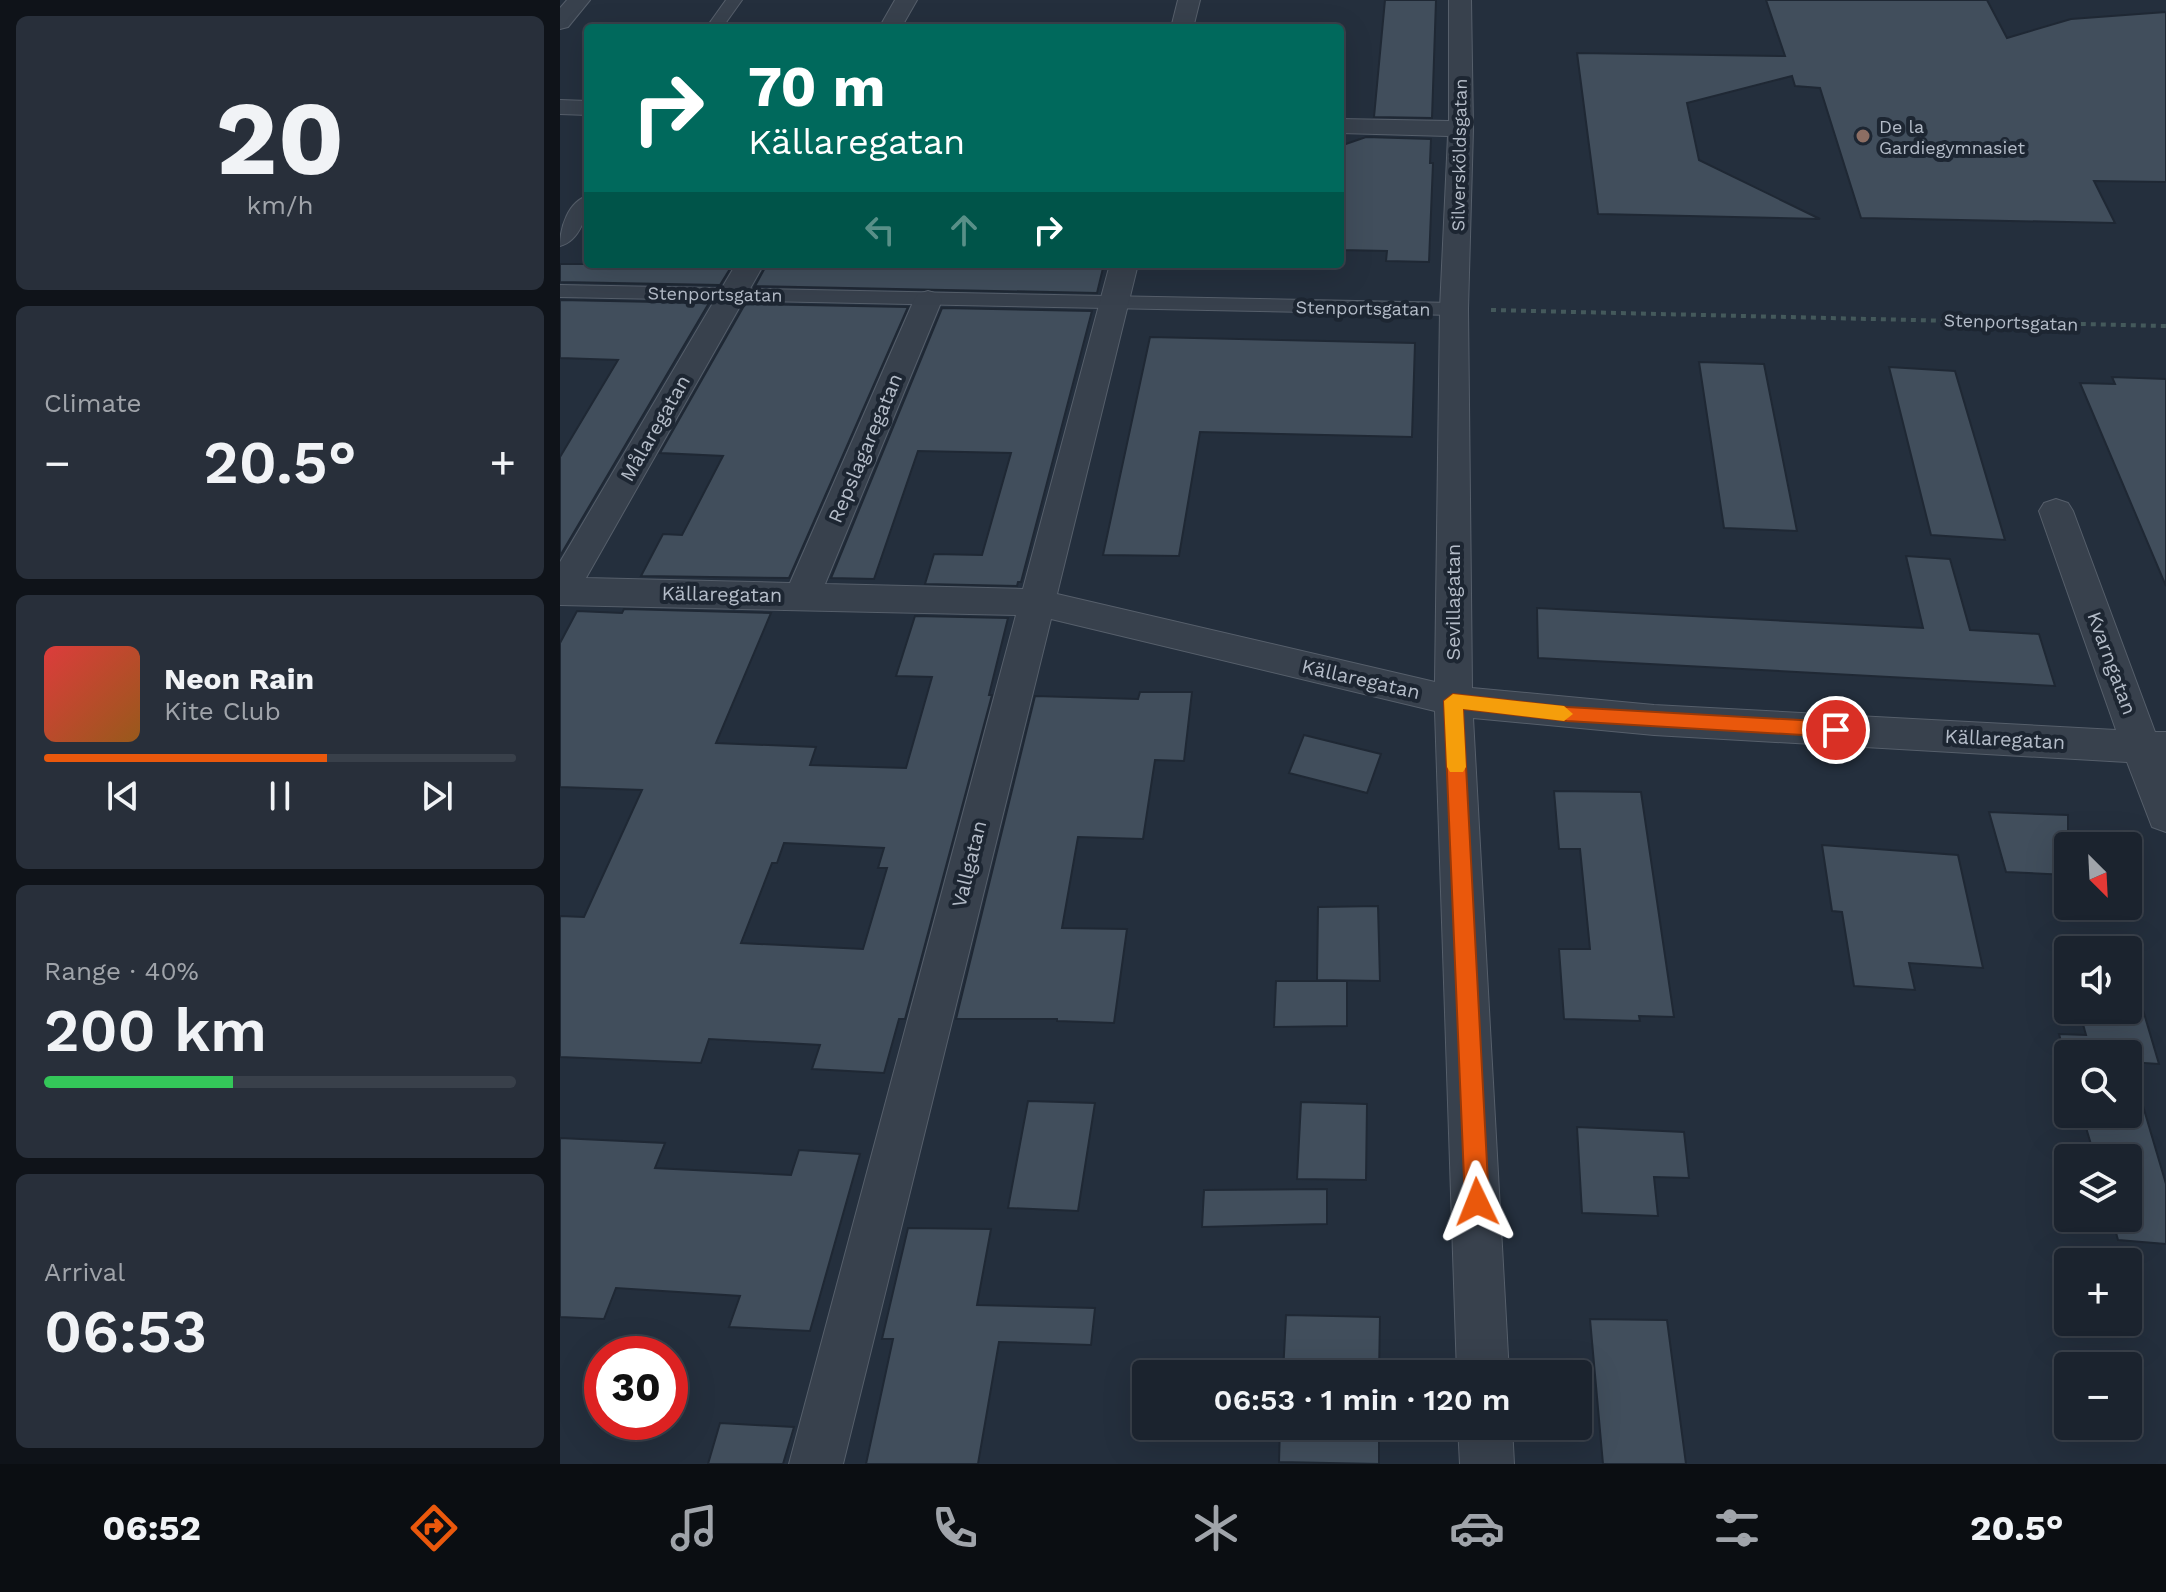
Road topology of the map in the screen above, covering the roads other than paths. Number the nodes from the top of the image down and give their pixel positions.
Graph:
1 (579, 0) edge
2 (734, 0) edge
3 (906, 0) edge
4 (1189, 0) edge
5 (1460, 0) edge
6 (560, 22) edge
7 (717, 24) edge
8 (892, 24) edge
9 (1183, 24) edge
10 (560, 107) edge
11 (584, 108) edge
12 (1344, 126) edge
13 (1461, 129) junction
14 (584, 207) edge
15 (560, 240) edge
16 (748, 268) edge
17 (1123, 268) edge
18 (560, 291) edge
19 (732, 294) junction
20 (928, 300) junction
21 (1113, 304) junction
22 (1454, 309) junction
23 (2056, 511) dead end
24 (560, 590) edge
25 (802, 596) junction
26 (1035, 602) junction
27 (1453, 701) junction
28 (2155, 748) edge
29 (2166, 815) edge
30 (1482, 1360) edge
31 (1486, 1440) edge
32 (816, 1464) edge
33 (1487, 1464) edge

1 - 6 street
2 - 7 street
3 - 8 street
4 - 9 street
5 - 13 street, Silversköldsgatan
10 - 11 street
12 - 13 street
13 - 22 street, Silversköldsgatan
14 - 15 street
16 - 19 street, Målaregatan
17 - 21 street, Vallgatan
18 - 19 street, Stenportsgatan
19 - 20 street, Stenportsgatan
19 - 24 street, Målaregatan
20 - 21 street, Stenportsgatan
20 - 25 street, Repslagaregatan
21 - 22 street, Stenportsgatan
21 - 26 street, Vallgatan
22 - 27 street, Sevillagatan
23 - 28 street, Kvarngatan
24 - 25 street, Källaregatan
25 - 26 street, Källaregatan
26 - 27 street, Källaregatan
26 - 32 street, Vallgatan
27 - 28 street, Källaregatan
27 - 30 street, Sevillagatan
28 - 29 street, Kvarngatan
31 - 33 street

